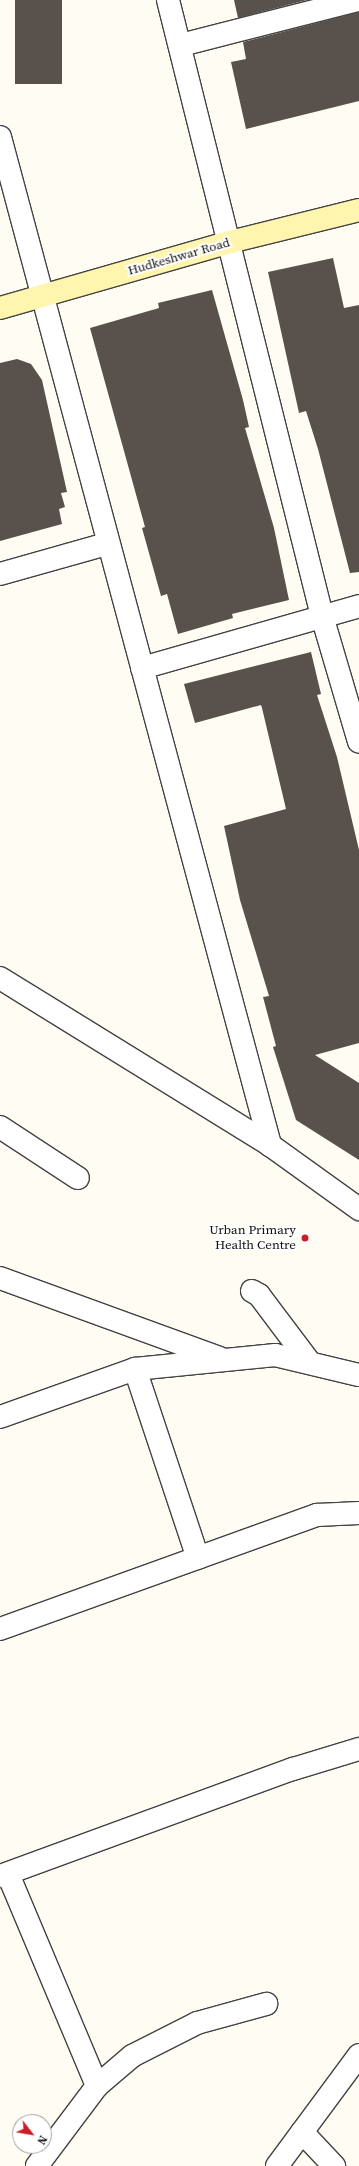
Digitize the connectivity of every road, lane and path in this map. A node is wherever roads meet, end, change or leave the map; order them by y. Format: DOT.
graph roads {
  1 [pos="168,0"];
  2 [pos="358,0"];
  3 [pos="181,44"];
  4 [pos="0,136"];
  5 [pos="359,210"];
  6 [pos="230,242"];
  7 [pos="42,297"];
  8 [pos="0,308"];
  9 [pos="107,544"];
  10 [pos="0,574"];
  11 [pos="359,606"];
  12 [pos="322,616"];
  13 [pos="142,668"];
  14 [pos="359,742"];
  15 [pos="0,978"];
  16 [pos="0,1127"];
  17 [pos="270,1145"];
  18 [pos="78,1178"];
  19 [pos="359,1209"];
  20 [pos="0,1278"];
  21 [pos="252,1291"];
  22 [pos="225,1360"];
  23 [pos="310,1363"];
  24 [pos="135,1369"];
  25 [pos="359,1374"];
  26 [pos="0,1416"];
  27 [pos="359,1513"];
  28 [pos="198,1558"];
  29 [pos="0,1629"];
  30 [pos="359,1749"];
  31 [pos="4,1875"];
  32 [pos="266,2004"];
  33 [pos="359,2055"];
  34 [pos="96,2086"];
  35 [pos="302,2132"];
  36 [pos="37,2166"];
  37 [pos="277,2166"];
  38 [pos="334,2166"];
  1 -- 3 [label="street"];
  2 -- 3 [label="street"];
  3 -- 6 [label="street"];
  4 -- 7 [label="street"];
  5 -- 6 [label="main road, Hudkeshwar Road"];
  6 -- 7 [label="main road, Hudkeshwar Road"];
  6 -- 12 [label="street"];
  7 -- 8 [label="main road, Hudkeshwar Road"];
  7 -- 9 [label="street"];
  9 -- 10 [label="street"];
  9 -- 13 [label="street"];
  11 -- 12 [label="street"];
  12 -- 13 [label="street"];
  12 -- 14 [label="street"];
  13 -- 17 [label="street"];
  15 -- 17 [label="street"];
  16 -- 18 [label="street"];
  17 -- 19 [label="street"];
  20 -- 22 [label="street"];
  21 -- 23 [label="street"];
  22 -- 23 [label="street"];
  22 -- 24 [label="street"];
  23 -- 25 [label="street"];
  24 -- 26 [label="street"];
  24 -- 28 [label="street"];
  27 -- 28 [label="street"];
  28 -- 29 [label="street"];
  30 -- 31 [label="street"];
  31 -- 34 [label="street"];
  32 -- 34 [label="street"];
  33 -- 35 [label="street"];
  34 -- 36 [label="street"];
  35 -- 37 [label="street"];
  35 -- 38 [label="street"];
}
